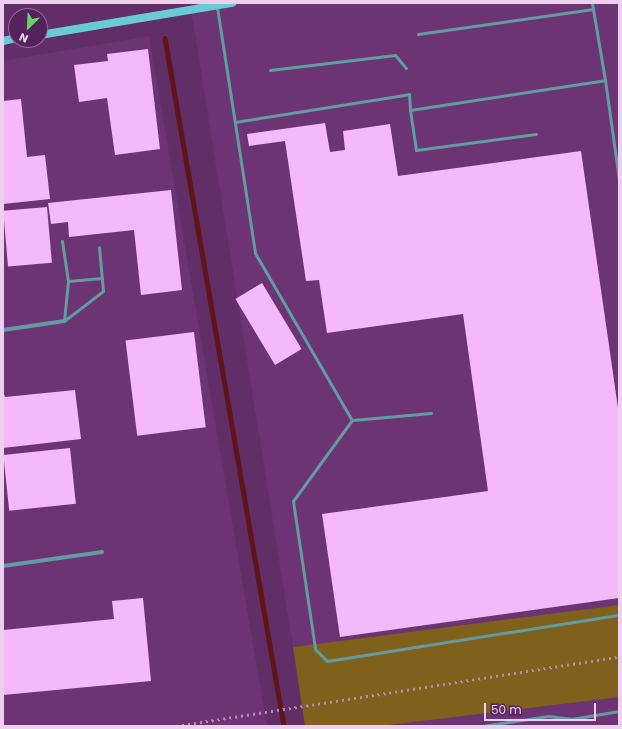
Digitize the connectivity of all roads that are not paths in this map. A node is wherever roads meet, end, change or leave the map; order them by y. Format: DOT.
graph roads {
  1 [pos="232,3"];
  2 [pos="592,3"];
  3 [pos="197,6"];
  4 [pos="216,6"];
  5 [pos="593,9"];
  6 [pos="48,33"];
  7 [pos="418,34"];
  8 [pos="406,68"];
  9 [pos="270,70"];
  10 [pos="605,80"];
  11 [pos="410,110"];
  12 [pos="235,122"];
  13 [pos="536,134"];
  14 [pos="619,180"];
  15 [pos="62,241"];
  16 [pos="99,247"];
  17 [pos="102,278"];
  18 [pos="68,281"];
  19 [pos="64,321"];
  20 [pos="3,330"];
  21 [pos="431,413"];
  22 [pos="352,420"];
  23 [pos="102,552"];
  24 [pos="3,566"];
  25 [pos="619,615"];
  26 [pos="619,711"];
  27 [pos="482,726"];
  1 -- 4 [label="street"];
  2 -- 5 [label="lane"];
  3 -- 4 [label="street"];
  3 -- 6 [label="street"];
  4 -- 12 [label="lane"];
  5 -- 7 [label="lane"];
  5 -- 10 [label="lane"];
  8 -- 9 [label="lane"];
  10 -- 11 [label="lane"];
  10 -- 14 [label="lane"];
  11 -- 12 [label="lane"];
  11 -- 13 [label="lane"];
  12 -- 22 [label="lane"];
  15 -- 18 [label="lane"];
  16 -- 17 [label="lane"];
  17 -- 18 [label="lane"];
  17 -- 19 [label="lane"];
  18 -- 19 [label="lane"];
  19 -- 20 [label="street"];
  21 -- 22 [label="lane"];
  22 -- 25 [label="lane"];
  23 -- 24 [label="street"];
  26 -- 27 [label="lane"];
}
